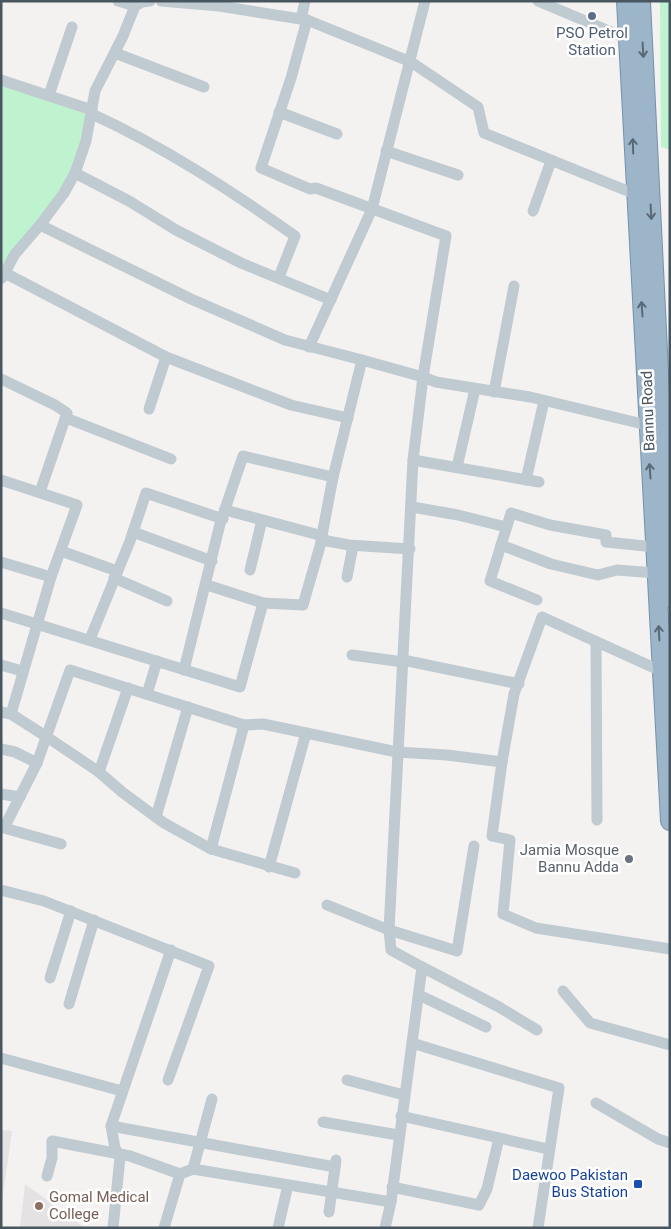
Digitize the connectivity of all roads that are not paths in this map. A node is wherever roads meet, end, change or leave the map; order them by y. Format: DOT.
graph roads {
  1 [pos="118,1"];
  2 [pos="150,1"];
  3 [pos="161,1"];
  4 [pos="268,1"];
  5 [pos="305,1"];
  6 [pos="425,1"];
  7 [pos="538,1"];
  8 [pos="626,1"];
  9 [pos="641,1"];
  10 [pos="219,3"];
  11 [pos="137,4"];
  12 [pos="266,13"];
  13 [pos="304,19"];
  14 [pos="72,27"];
  15 [pos="628,39"];
  16 [pos="115,52"];
  17 [pos="411,62"];
  18 [pos="1,80"];
  19 [pos="204,88"];
  20 [pos="49,95"];
  21 [pos="92,112"];
  22 [pos="279,112"];
  23 [pos="337,134"];
  24 [pos="386,151"];
  25 [pos="551,161"];
  26 [pos="75,173"];
  27 [pos="458,175"];
  28 [pos="635,194"];
  29 [pos="372,209"];
  30 [pos="533,211"];
  31 [pos="40,225"];
  32 [pos="3,276"];
  33 [pos="279,277"];
  34 [pos="514,286"];
  35 [pos="332,300"];
  36 [pos="309,347"];
  37 [pos="166,357"];
  38 [pos="362,360"];
  39 [pos="423,377"];
  40 [pos="1,379"];
  41 [pos="475,389"];
  42 [pos="494,392"];
  43 [pos="544,400"];
  44 [pos="149,409"];
  45 [pos="66,418"];
  46 [pos="348,418"];
  47 [pos="647,425"];
  48 [pos="172,459"];
  49 [pos="413,460"];
  50 [pos="457,467"];
  51 [pos="333,477"];
  52 [pos="1,480"];
  53 [pos="526,480"];
  54 [pos="539,482"];
  55 [pos="40,492"];
  56 [pos="412,507"];
  57 [pos="224,515"];
  58 [pos="262,520"];
  59 [pos="506,528"];
  60 [pos="133,532"];
  61 [pos="322,538"];
  62 [pos="501,545"];
  63 [pos="353,546"];
  64 [pos="410,549"];
  65 [pos="60,551"];
  66 [pos="664,554"];
  67 [pos="212,561"];
  68 [pos="1,562"];
  69 [pos="250,570"];
  70 [pos="656,573"];
  71 [pos="115,575"];
  72 [pos="51,577"];
  73 [pos="347,577"];
  74 [pos="206,585"];
  75 [pos="670,598"];
  76 [pos="537,600"];
  77 [pos="168,601"];
  78 [pos="263,604"];
  79 [pos="1,613"];
  80 [pos="37,623"];
  81 [pos="90,639"];
  82 [pos="596,642"];
  83 [pos="352,655"];
  84 [pos="157,661"];
  85 [pos="403,661"];
  86 [pos="1,666"];
  87 [pos="184,670"];
  88 [pos="22,671"];
  89 [pos="661,671"];
  90 [pos="519,684"];
  91 [pos="128,688"];
  92 [pos="148,694"];
  93 [pos="188,707"];
  94 [pos="6,713"];
  95 [pos="244,725"];
  96 [pos="306,733"];
  97 [pos="47,737"];
  98 [pos="1,749"];
  99 [pos="397,752"];
  100 [pos="502,762"];
  101 [pos="38,763"];
  102 [pos="99,772"];
  103 [pos="1,794"];
  104 [pos="20,797"];
  105 [pos="156,817"];
  106 [pos="597,820"];
  107 [pos="670,822"];
  108 [pos="61,844"];
  109 [pos="474,846"];
  110 [pos="211,849"];
  111 [pos="268,867"];
  112 [pos="295,873"];
  113 [pos="1,890"];
  114 [pos="327,905"];
  115 [pos="71,911"];
  116 [pos="94,920"];
  117 [pos="390,930"];
  118 [pos="670,949"];
  119 [pos="171,950"];
  120 [pos="422,967"];
  121 [pos="50,978"];
  122 [pos="563,991"];
  123 [pos="419,995"];
  124 [pos="69,1004"];
  125 [pos="486,1027"];
  126 [pos="537,1030"];
  127 [pos="412,1044"];
  128 [pos="670,1044"];
  129 [pos="1,1058"];
  130 [pos="168,1080"];
  131 [pos="347,1080"];
  132 [pos="122,1091"];
  133 [pos="404,1095"];
  134 [pos="212,1099"];
  135 [pos="596,1103"];
  136 [pos="401,1116"];
  137 [pos="323,1122"];
  138 [pos="111,1126"];
  139 [pos="398,1135"];
  140 [pos="498,1138"];
  141 [pos="200,1143"];
  142 [pos="670,1143"];
  143 [pos="548,1149"];
  144 [pos="118,1153"];
  145 [pos="193,1169"];
  146 [pos="180,1174"];
  147 [pos="47,1176"];
  148 [pos="288,1185"];
  149 [pos="392,1187"];
  150 [pos="332,1192"];
  151 [pos="391,1202"];
  152 [pos="329,1212"];
  153 [pos="113,1228"];
  154 [pos="164,1228"];
  155 [pos="278,1228"];
  156 [pos="385,1228"];
  157 [pos="538,1228"];
  1 -- 11 [label="street"];
  2 -- 11 [label="street"];
  3 -- 10 [label="street"];
  4 -- 12 [label="street"];
  5 -- 13 [label="street"];
  6 -- 17 [label="street"];
  7 -- 15 [label="street"];
  8 -- 15 [label="highway, Bannu Road"];
  9 -- 66 [label="highway, Bannu Road, one-way"];
  10 -- 12 [label="street"];
  11 -- 16 [label="street"];
  12 -- 13 [label="street"];
  13 -- 17 [label="street"];
  13 -- 22 [label="street"];
  14 -- 20 [label="street"];
  28 -- 15 [label="highway, Bannu Road, one-way"];
  16 -- 19 [label="street"];
  16 -- 21 [label="street"];
  17 -- 24 [label="street"];
  17 -- 25 [label="street"];
  18 -- 20 [label="street"];
  20 -- 21 [label="street"];
  21 -- 26 [label="street"];
  21 -- 33 [label="street"];
  22 -- 23 [label="street"];
  22 -- 29 [label="street"];
  24 -- 27 [label="street"];
  24 -- 29 [label="street"];
  25 -- 28 [label="street"];
  25 -- 30 [label="street"];
  26 -- 31 [label="street"];
  26 -- 33 [label="street"];
  47 -- 28 [label="highway, Bannu Road, one-way"];
  29 -- 35 [label="street"];
  29 -- 39 [label="street"];
  31 -- 32 [label="street"];
  31 -- 36 [label="street"];
  32 -- 37 [label="street"];
  33 -- 35 [label="street"];
  34 -- 42 [label="street"];
  35 -- 36 [label="street"];
  36 -- 38 [label="street"];
  37 -- 44 [label="street"];
  37 -- 46 [label="street"];
  38 -- 39 [label="street"];
  38 -- 46 [label="street"];
  39 -- 41 [label="street"];
  39 -- 49 [label="street"];
  40 -- 45 [label="street"];
  41 -- 42 [label="street"];
  41 -- 50 [label="street"];
  42 -- 43 [label="street"];
  43 -- 47 [label="street"];
  43 -- 53 [label="street"];
  45 -- 48 [label="street"];
  45 -- 55 [label="street"];
  46 -- 51 [label="street"];
  66 -- 47 [label="highway, Bannu Road, one-way"];
  49 -- 50 [label="street"];
  49 -- 56 [label="street"];
  50 -- 53 [label="street"];
  51 -- 57 [label="street"];
  51 -- 61 [label="street"];
  52 -- 55 [label="street"];
  53 -- 54 [label="street"];
  55 -- 65 [label="street"];
  56 -- 59 [label="street"];
  56 -- 64 [label="street"];
  57 -- 58 [label="street"];
  57 -- 60 [label="street"];
  57 -- 67 [label="street"];
  58 -- 61 [label="street"];
  58 -- 69 [label="street"];
  59 -- 62 [label="street"];
  59 -- 66 [label="street"];
  60 -- 67 [label="street"];
  60 -- 71 [label="street"];
  61 -- 63 [label="street"];
  61 -- 78 [label="street"];
  62 -- 70 [label="street"];
  62 -- 76 [label="street"];
  63 -- 64 [label="street"];
  63 -- 73 [label="street"];
  64 -- 85 [label="street"];
  65 -- 71 [label="street"];
  65 -- 72 [label="street"];
  66 -- 70 [label="highway, Bannu Road"];
  66 -- 75 [label="highway, Bannu Road"];
  67 -- 74 [label="street"];
  68 -- 72 [label="street"];
  89 -- 70 [label="highway, Bannu Road, one-way"];
  71 -- 77 [label="street"];
  71 -- 81 [label="street"];
  72 -- 80 [label="street"];
  74 -- 78 [label="street"];
  74 -- 87 [label="street"];
  78 -- 87 [label="street"];
  79 -- 80 [label="street"];
  80 -- 81 [label="street"];
  80 -- 88 [label="street"];
  81 -- 84 [label="street"];
  82 -- 89 [label="street"];
  82 -- 90 [label="street"];
  82 -- 106 [label="street"];
  83 -- 85 [label="street"];
  84 -- 87 [label="street"];
  84 -- 92 [label="street"];
  85 -- 90 [label="street"];
  85 -- 99 [label="street"];
  86 -- 88 [label="street"];
  88 -- 94 [label="street"];
  89 -- 107 [label="highway, Bannu Road"];
  90 -- 100 [label="street"];
  91 -- 92 [label="street"];
  91 -- 97 [label="street"];
  91 -- 102 [label="street"];
  92 -- 93 [label="street"];
  93 -- 95 [label="street"];
  93 -- 105 [label="street"];
  94 -- 97 [label="street"];
  95 -- 96 [label="street"];
  95 -- 110 [label="street"];
  96 -- 99 [label="street"];
  96 -- 111 [label="street"];
  97 -- 101 [label="street"];
  97 -- 102 [label="street"];
  98 -- 101 [label="street"];
  99 -- 100 [label="street"];
  99 -- 117 [label="street"];
  100 -- 118 [label="street"];
  101 -- 104 [label="street"];
  102 -- 105 [label="street"];
  103 -- 104 [label="street"];
  104 -- 108 [label="street"];
  105 -- 110 [label="street"];
  109 -- 117 [label="street"];
  110 -- 111 [label="street"];
  111 -- 112 [label="street"];
  113 -- 115 [label="street"];
  114 -- 117 [label="street"];
  115 -- 116 [label="street"];
  115 -- 121 [label="street"];
  116 -- 119 [label="street"];
  116 -- 124 [label="street"];
  117 -- 120 [label="street"];
  119 -- 130 [label="street"];
  119 -- 132 [label="street"];
  120 -- 123 [label="street"];
  120 -- 126 [label="street"];
  122 -- 128 [label="street"];
  123 -- 125 [label="street"];
  123 -- 127 [label="street"];
  127 -- 133 [label="street"];
  127 -- 143 [label="street"];
  129 -- 132 [label="street"];
  131 -- 133 [label="street"];
  132 -- 138 [label="street"];
  133 -- 136 [label="street"];
  134 -- 141 [label="street"];
  135 -- 142 [label="street"];
  136 -- 139 [label="street"];
  136 -- 140 [label="street"];
  137 -- 139 [label="street"];
  138 -- 141 [label="street"];
  138 -- 144 [label="street"];
  139 -- 149 [label="street"];
  140 -- 143 [label="street"];
  140 -- 149 [label="street"];
  141 -- 145 [label="street"];
  141 -- 150 [label="street"];
  143 -- 157 [label="street"];
  144 -- 146 [label="street"];
  144 -- 147 [label="street"];
  144 -- 153 [label="street"];
  145 -- 146 [label="street"];
  145 -- 148 [label="street"];
  146 -- 154 [label="street"];
  148 -- 150 [label="street"];
  148 -- 155 [label="street"];
  149 -- 151 [label="street"];
  150 -- 151 [label="street"];
  150 -- 152 [label="street"];
  151 -- 156 [label="street"];
}
